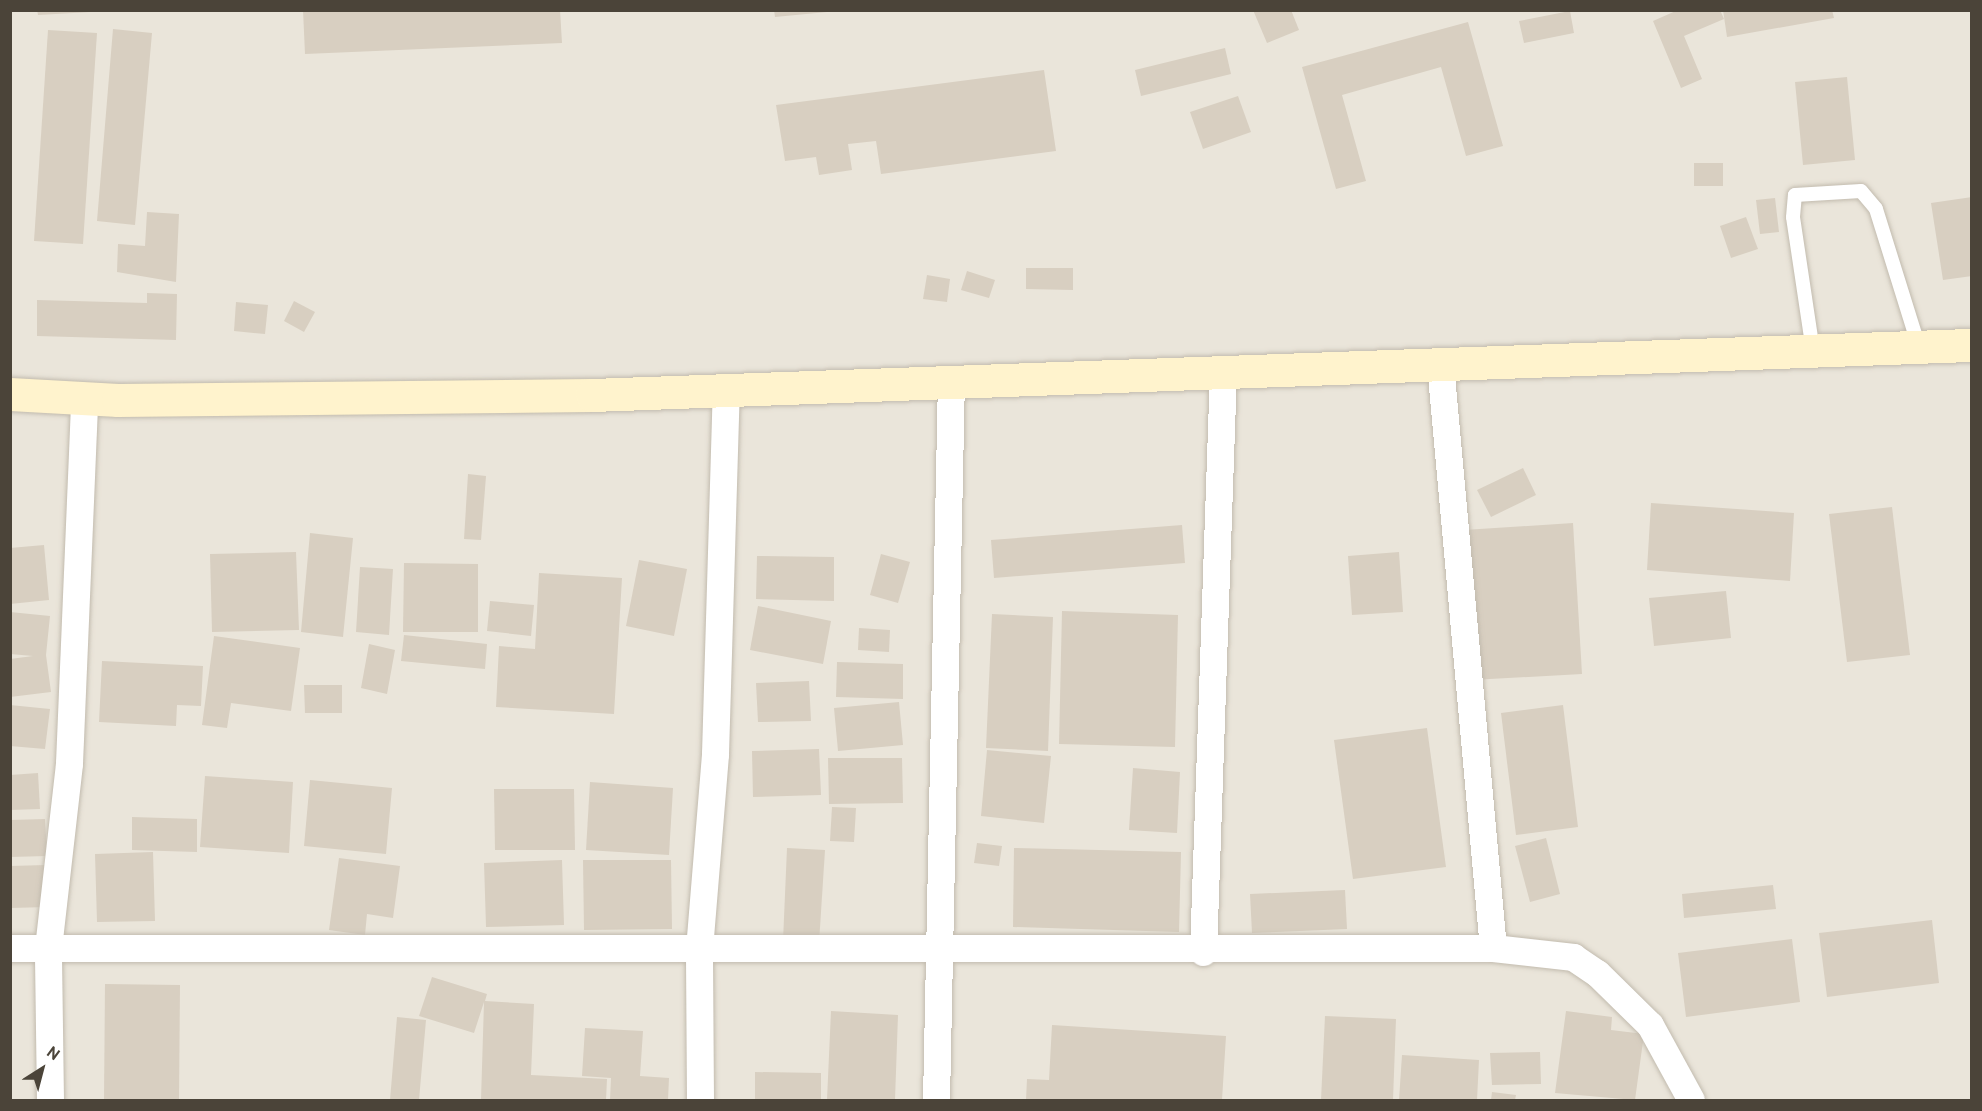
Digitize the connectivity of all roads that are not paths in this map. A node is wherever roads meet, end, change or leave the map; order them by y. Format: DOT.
graph roads {
  1 [pos="1971,345"];
  2 [pos="1920,347"];
  3 [pos="1813,351"];
  4 [pos="1440,364"];
  5 [pos="1223,372"];
  6 [pos="951,380"];
  7 [pos="726,391"];
  8 [pos="10,394"];
  9 [pos="84,398"];
  10 [pos="10,948"];
  11 [pos="48,948"];
  12 [pos="1493,948"];
  13 [pos="699,949"];
  14 [pos="939,952"];
  15 [pos="1203,952"];
  16 [pos="50,1101"];
  17 [pos="700,1101"];
  18 [pos="936,1101"];
  19 [pos="1691,1101"];
  1 -- 2 [label="main road"];
  2 -- 3 [label="main road"];
  2 -- 3 [label="lane"];
  3 -- 4 [label="main road"];
  4 -- 5 [label="main road"];
  4 -- 12 [label="street"];
  5 -- 6 [label="main road"];
  5 -- 15 [label="street"];
  6 -- 7 [label="main road"];
  6 -- 14 [label="street"];
  7 -- 9 [label="main road"];
  7 -- 13 [label="street"];
  8 -- 9 [label="main road"];
  9 -- 11 [label="street"];
  10 -- 11 [label="street"];
  11 -- 13 [label="street"];
  11 -- 16 [label="street"];
  12 -- 15 [label="street"];
  12 -- 19 [label="street"];
  13 -- 14 [label="street"];
  13 -- 17 [label="street"];
  14 -- 15 [label="street"];
  14 -- 18 [label="street"];
}
